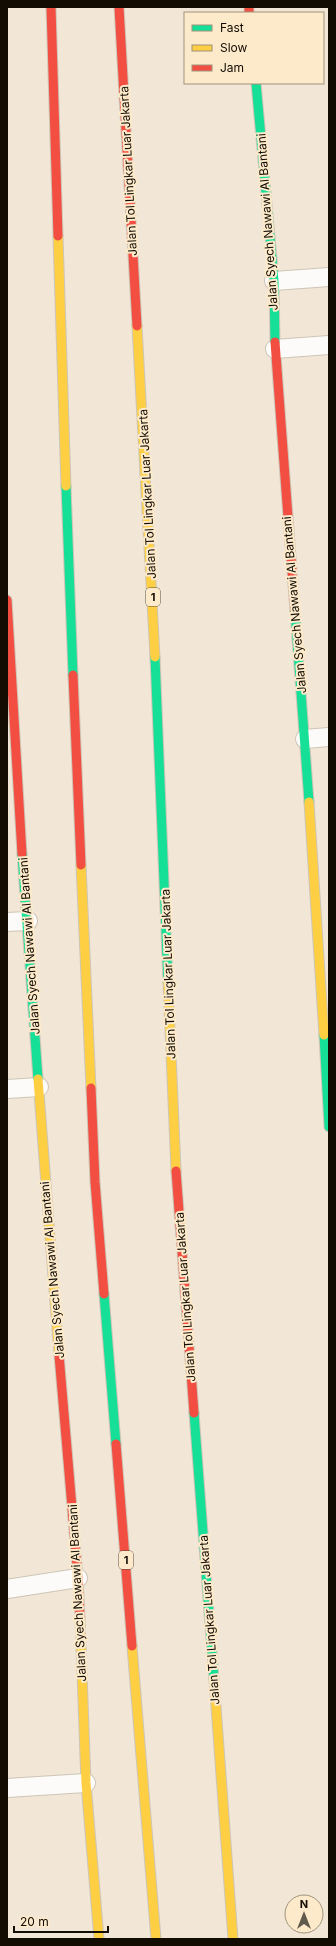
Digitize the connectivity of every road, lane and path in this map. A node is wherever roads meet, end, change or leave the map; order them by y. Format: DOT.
graph roads {
  1 [pos="51,7"];
  2 [pos="119,7"];
  3 [pos="256,84"];
  4 [pos="329,277"];
  5 [pos="274,281"];
  6 [pos="329,345"];
  7 [pos="275,349"];
  8 [pos="7,600"];
  9 [pos="8,642"];
  10 [pos="329,737"];
  11 [pos="305,739"];
  12 [pos="13,820"];
  13 [pos="28,921"];
  14 [pos="7,922"];
  15 [pos="39,1087"];
  16 [pos="7,1089"];
  17 [pos="329,1127"];
  18 [pos="78,1578"];
  19 [pos="7,1589"];
  20 [pos="86,1783"];
  21 [pos="7,1788"];
  22 [pos="99,1939"];
  23 [pos="156,1939"];
  24 [pos="233,1939"];
  1 -- 23 [label="highway, 1"];
  2 -- 24 [label="highway, Jalan Tol Lingkar Luar Jakarta / 1"];
  3 -- 5 [label="highway, Jalan Syech Nawawi Al Bantani"];
  4 -- 5 [label="lane"];
  5 -- 7 [label="highway, Jalan Syech Nawawi Al Bantani"];
  6 -- 7 [label="lane"];
  7 -- 11 [label="highway, Jalan Syech Nawawi Al Bantani"];
  8 -- 9 [label="highway, Jalan Syech Nawawi Al Bantani"];
  9 -- 12 [label="highway, Jalan Syech Nawawi Al Bantani"];
  10 -- 11 [label="lane"];
  11 -- 17 [label="highway, Jalan Syech Nawawi Al Bantani"];
  12 -- 13 [label="highway, Jalan Syech Nawawi Al Bantani"];
  13 -- 14 [label="lane"];
  13 -- 15 [label="highway, Jalan Syech Nawawi Al Bantani"];
  15 -- 16 [label="lane"];
  15 -- 18 [label="highway, Jalan Syech Nawawi Al Bantani"];
  18 -- 19 [label="lane"];
  18 -- 20 [label="highway, Jalan Syech Nawawi Al Bantani"];
  20 -- 21 [label="lane"];
  20 -- 22 [label="highway, Jalan Syech Nawawi Al Bantani"];
}
